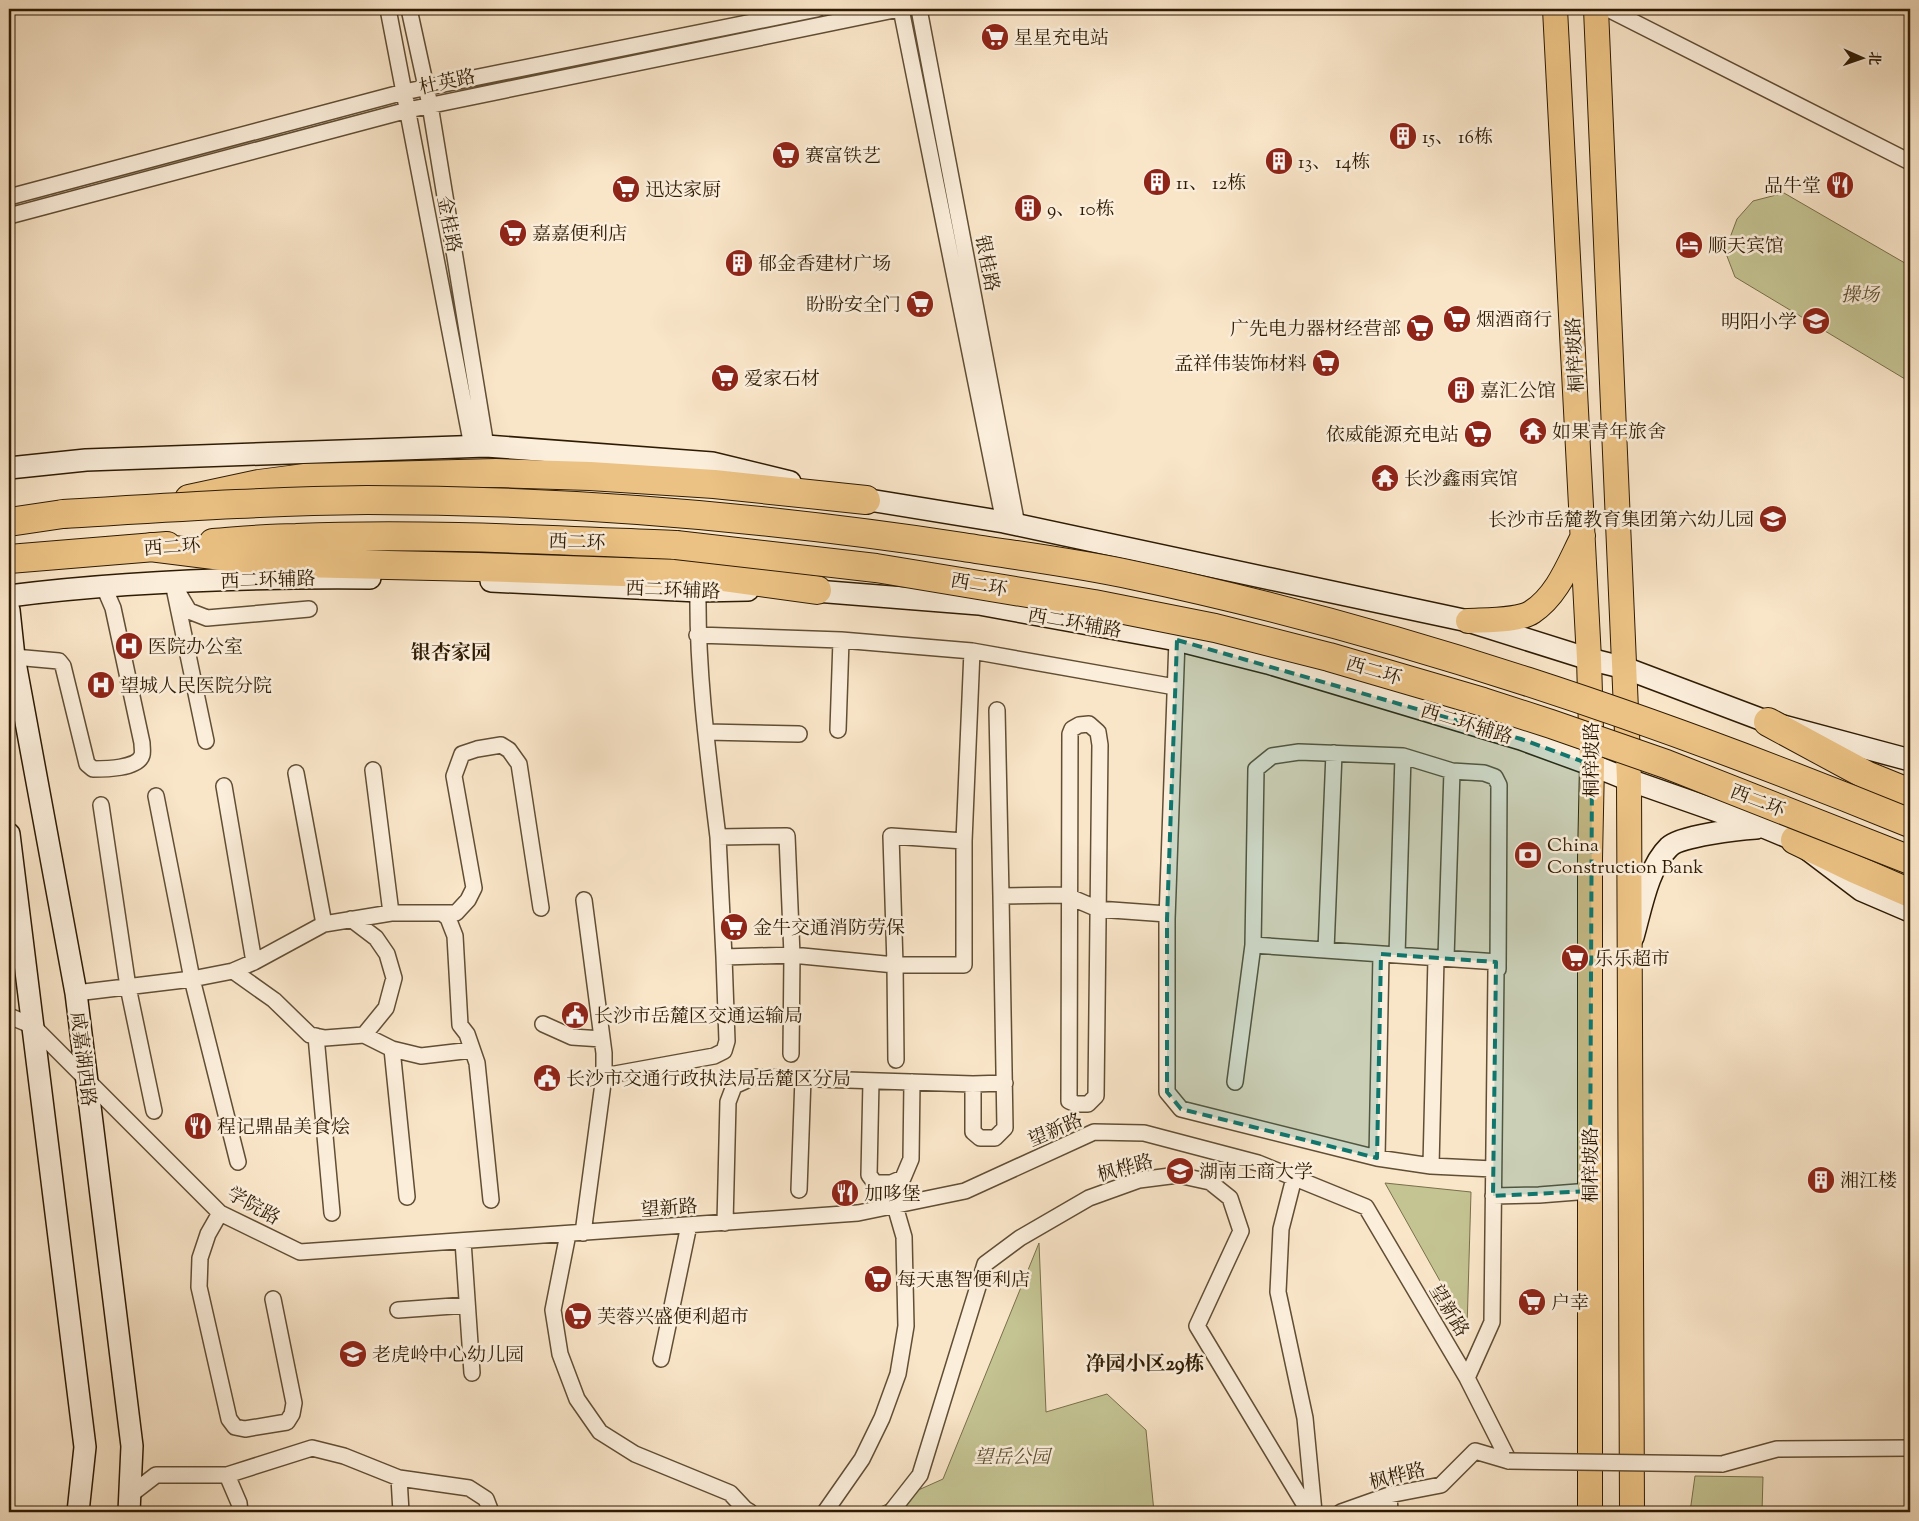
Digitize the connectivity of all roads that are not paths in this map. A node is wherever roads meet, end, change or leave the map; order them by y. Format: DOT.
graph roads {
  1 [pos="388,9"];
  2 [pos="410,9"];
  3 [pos="816,9"];
  4 [pos="900,9"];
  5 [pos="919,9"];
  6 [pos="1555,9"];
  7 [pos="1596,9"];
  8 [pos="1608,9"];
  9 [pos="426,88"];
  10 [pos="404,92"];
  11 [pos="430,105"];
  12 [pos="408,110"];
  13 [pos="1910,162"];
  14 [pos="9,197"];
  15 [pos="9,216"];
  16 [pos="479,446"];
  17 [pos="9,468"];
  18 [pos="866,500"];
  19 [pos="9,509"];
  20 [pos="147,509"];
  21 [pos="63,514"];
  22 [pos="9,522"];
  23 [pos="1010,524"];
  24 [pos="1584,535"];
  25 [pos="150,547"];
  26 [pos="36,556"];
  27 [pos="9,559"];
  28 [pos="9,565"];
  29 [pos="173,582"];
  30 [pos="703,583"];
  31 [pos="104,587"];
  32 [pos="817,590"];
  33 [pos="9,596"];
  34 [pos="309,609"];
  35 [pos="9,610"];
  36 [pos="1468,621"];
  37 [pos="697,635"];
  38 [pos="841,640"];
  39 [pos="1176,640"];
  40 [pos="972,651"];
  41 [pos="14,657"];
  42 [pos="1589,659"];
  43 [pos="1625,668"];
  44 [pos="1175,687"];
  45 [pos="997,710"];
  46 [pos="1768,722"];
  47 [pos="838,730"];
  48 [pos="706,732"];
  49 [pos="799,734"];
  50 [pos="206,741"];
  51 [pos="1334,753"];
  52 [pos="1403,756"];
  53 [pos="1910,760"];
  54 [pos="1592,765"];
  55 [pos="373,770"];
  56 [pos="1452,771"];
  57 [pos="296,773"];
  58 [pos="1629,780"];
  59 [pos="224,786"];
  60 [pos="1910,793"];
  61 [pos="156,796"];
  62 [pos="101,805"];
  63 [pos="1910,823"];
  64 [pos="1766,828"];
  65 [pos="9,834"];
  66 [pos="718,836"];
  67 [pos="1795,840"];
  68 [pos="964,841"];
  69 [pos="1910,860"];
  70 [pos="1910,893"];
  71 [pos="1001,896"];
  72 [pos="1068,897"];
  73 [pos="584,900"];
  74 [pos="541,908"];
  75 [pos="1098,909"];
  76 [pos="1910,911"];
  77 [pos="391,913"];
  78 [pos="442,913"];
  79 [pos="1167,914"];
  80 [pos="351,919"];
  81 [pos="324,924"];
  82 [pos="1253,945"];
  83 [pos="1326,950"];
  84 [pos="1629,950"];
  85 [pos="1381,954"];
  86 [pos="792,955"];
  87 [pos="1397,955"];
  88 [pos="724,957"];
  89 [pos="1441,958"];
  90 [pos="254,962"];
  91 [pos="1498,962"];
  92 [pos="895,965"];
  93 [pos="233,971"];
  94 [pos="192,979"];
  95 [pos="128,987"];
  96 [pos="76,994"];
  97 [pos="9,1016"];
  98 [pos="543,1024"];
  99 [pos="33,1026"];
  100 [pos="364,1035"];
  101 [pos="316,1036"];
  102 [pos="602,1039"];
  103 [pos="392,1049"];
  104 [pos="472,1050"];
  105 [pos="791,1054"];
  106 [pos="896,1060"];
  107 [pos="604,1076"];
  108 [pos="803,1078"];
  109 [pos="86,1080"];
  110 [pos="871,1080"];
  111 [pos="912,1082"];
  112 [pos="1235,1082"];
  113 [pos="1005,1083"];
  114 [pos="973,1084"];
  115 [pos="154,1111"];
  116 [pos="1377,1158"];
  117 [pos="238,1162"];
  118 [pos="1431,1166"];
  119 [pos="1493,1169"];
  120 [pos="1294,1178"];
  121 [pos="799,1190"];
  122 [pos="1590,1191"];
  123 [pos="1492,1196"];
  124 [pos="407,1197"];
  125 [pos="491,1200"];
  126 [pos="895,1206"];
  127 [pos="220,1213"];
  128 [pos="332,1213"];
  129 [pos="725,1223"];
  130 [pos="689,1225"];
  131 [pos="576,1233"];
  132 [pos="496,1239"];
  133 [pos="463,1241"];
  134 [pos="273,1299"];
  135 [pos="467,1305"];
  136 [pos="398,1310"];
  137 [pos="661,1359"];
  138 [pos="472,1373"];
  139 [pos="1467,1378"];
  140 [pos="1910,1448"];
  141 [pos="1509,1461"];
  142 [pos="228,1475"];
  143 [pos="399,1478"];
  144 [pos="1389,1495"];
  145 [pos="130,1504"];
  146 [pos="78,1512"];
  147 [pos="240,1512"];
  148 [pos="401,1512"];
  149 [pos="491,1512"];
  150 [pos="750,1512"];
  151 [pos="825,1512"];
  152 [pos="891,1512"];
  153 [pos="1309,1512"];
  154 [pos="1314,1512"];
  155 [pos="1342,1512"];
  156 [pos="1390,1512"];
  157 [pos="1590,1512"];
  158 [pos="1632,1512"];
  1 -- 10 [label="street, 金桂路"];
  2 -- 9 [label="street, 金桂路"];
  3 -- 9 [label="street, 杜英路"];
  4 -- 11 [label="street, 杜英路"];
  4 -- 23 [label="street, 银桂路"];
  5 -- 23 [label="street, 银桂路"];
  6 -- 24 [label="main road, 桐梓坡路"];
  7 -- 43 [label="main road, 桐梓坡路"];
  8 -- 13 [label="street"];
  9 -- 10 [label="street, 杜英路"];
  9 -- 11 [label="street, 金桂路"];
  10 -- 12 [label="street, 金桂路"];
  10 -- 14 [label="street, 杜英路"];
  11 -- 12 [label="street, 杜英路"];
  11 -- 16 [label="street, 金桂路"];
  12 -- 15 [label="street, 杜英路"];
  12 -- 16 [label="street, 金桂路"];
  16 -- 17 [label="street"];
  16 -- 18 [label="street"];
  18 -- 20 [label="highway, bridge"];
  18 -- 23 [label="street"];
  19 -- 21 [label="highway"];
  20 -- 21 [label="highway, 西二环, bridge"];
  20 -- 63 [label="highway, 西二环, bridge"];
  21 -- 22 [label="highway, 西二环"];
  23 -- 36 [label="street"];
  24 -- 36 [label="main road"];
  24 -- 42 [label="main road, 桐梓坡路"];
  25 -- 26 [label="highway, 西二环"];
  25 -- 30 [label="highway"];
  25 -- 69 [label="highway, 西二环, bridge"];
  26 -- 27 [label="highway, 西二环"];
  26 -- 28 [label="highway"];
  29 -- 30 [label="street, 西二环辅路"];
  29 -- 31 [label="street, 西二环辅路"];
  29 -- 34 [label="street"];
  29 -- 50 [label="street"];
  30 -- 32 [label="highway"];
  30 -- 37 [label="street"];
  31 -- 33 [label="street, 西二环辅路"];
  31 -- 41 [label="street"];
  32 -- 39 [label="street, 西二环辅路"];
  35 -- 41 [label="street, 咸嘉湖西路"];
  36 -- 42 [label="street"];
  37 -- 38 [label="street"];
  37 -- 48 [label="street"];
  38 -- 40 [label="street"];
  38 -- 47 [label="street"];
  39 -- 44 [label="street"];
  39 -- 54 [label="street, 西二环辅路"];
  40 -- 44 [label="street"];
  40 -- 68 [label="street"];
  41 -- 96 [label="street, 咸嘉湖西路"];
  42 -- 43 [label="street"];
  42 -- 54 [label="main road, 桐梓坡路"];
  43 -- 46 [label="street"];
  43 -- 58 [label="main road, 桐梓坡路"];
  44 -- 79 [label="street"];
  45 -- 71 [label="street"];
  46 -- 53 [label="street"];
  46 -- 60 [label="highway"];
  48 -- 49 [label="street"];
  48 -- 66 [label="street"];
  51 -- 52 [label="street"];
  51 -- 82 [label="street"];
  51 -- 83 [label="street"];
  52 -- 56 [label="street"];
  52 -- 87 [label="street"];
  54 -- 58 [label="street, 西二环辅路"];
  54 -- 122 [label="main road, 桐梓坡路"];
  55 -- 77 [label="street"];
  56 -- 89 [label="street"];
  56 -- 91 [label="street"];
  57 -- 81 [label="street"];
  58 -- 64 [label="street, 西二环辅路"];
  58 -- 84 [label="main road, 桐梓坡路"];
  59 -- 90 [label="street"];
  61 -- 94 [label="street"];
  62 -- 95 [label="street"];
  64 -- 67 [label="street, 西二环辅路"];
  64 -- 84 [label="street"];
  65 -- 99 [label="street"];
  66 -- 86 [label="street"];
  66 -- 88 [label="street"];
  67 -- 70 [label="highway"];
  67 -- 76 [label="street, 西二环辅路"];
  68 -- 92 [label="street"];
  68 -- 92 [label="street"];
  71 -- 72 [label="street"];
  71 -- 113 [label="street"];
  72 -- 75 [label="street"];
  72 -- 75 [label="street"];
  72 -- 75 [label="street"];
  73 -- 102 [label="street"];
  74 -- 78 [label="street"];
  75 -- 79 [label="street"];
  77 -- 78 [label="street"];
  77 -- 80 [label="street"];
  78 -- 104 [label="street"];
  79 -- 116 [label="street"];
  80 -- 81 [label="street"];
  80 -- 100 [label="street"];
  81 -- 90 [label="street"];
  82 -- 83 [label="street"];
  82 -- 112 [label="street"];
  83 -- 85 [label="street"];
  84 -- 158 [label="main road, 桐梓坡路"];
  85 -- 87 [label="street"];
  85 -- 116 [label="street"];
  86 -- 88 [label="street"];
  86 -- 92 [label="street"];
  86 -- 105 [label="street"];
  87 -- 89 [label="street"];
  88 -- 107 [label="street"];
  89 -- 91 [label="street"];
  89 -- 118 [label="street"];
  90 -- 93 [label="street"];
  91 -- 119 [label="street"];
  92 -- 106 [label="street"];
  93 -- 94 [label="street"];
  93 -- 101 [label="street"];
  94 -- 95 [label="street"];
  94 -- 117 [label="street"];
  95 -- 96 [label="street"];
  95 -- 115 [label="street"];
  96 -- 109 [label="street, 咸嘉湖西路"];
  97 -- 99 [label="street"];
  98 -- 102 [label="street"];
  99 -- 109 [label="street, 学院路"];
  99 -- 146 [label="street"];
  100 -- 101 [label="street"];
  100 -- 103 [label="street"];
  101 -- 128 [label="street"];
  102 -- 107 [label="street"];
  103 -- 104 [label="street"];
  103 -- 124 [label="street"];
  104 -- 125 [label="street"];
  107 -- 131 [label="street"];
  108 -- 110 [label="street"];
  108 -- 121 [label="street"];
  108 -- 129 [label="street"];
  109 -- 127 [label="street, 学院路"];
  109 -- 145 [label="street, 咸嘉湖西路"];
  110 -- 111 [label="street"];
  110 -- 111 [label="street"];
  111 -- 114 [label="street"];
  113 -- 114 [label="street"];
  113 -- 114 [label="street"];
  116 -- 118 [label="street"];
  118 -- 119 [label="street"];
  119 -- 123 [label="street"];
  120 -- 126 [label="street, 望新路"];
  120 -- 139 [label="street, 望新路"];
  120 -- 154 [label="street"];
  122 -- 123 [label="street"];
  122 -- 157 [label="main road, 桐梓坡路"];
  123 -- 139 [label="street"];
  126 -- 129 [label="street, 望新路"];
  126 -- 151 [label="street"];
  127 -- 133 [label="street, 学院路"];
  127 -- 134 [label="street"];
  129 -- 130 [label="street, 望新路"];
  130 -- 131 [label="street, 望新路"];
  130 -- 137 [label="street"];
  131 -- 132 [label="street, 望新路"];
  131 -- 150 [label="street"];
  132 -- 133 [label="street, 学院路"];
  133 -- 135 [label="street"];
  135 -- 136 [label="street"];
  135 -- 138 [label="street"];
  139 -- 141 [label="street, 望新路"];
  140 -- 141 [label="street, bridge"];
  141 -- 144 [label="street, 枫桦路"];
  142 -- 143 [label="street"];
  142 -- 145 [label="street"];
  142 -- 147 [label="street"];
  143 -- 148 [label="street"];
  143 -- 149 [label="street"];
  144 -- 155 [label="street, 枫桦路"];
  144 -- 156 [label="street"];
  152 -- 153 [label="street, 枫桦路"];
}
